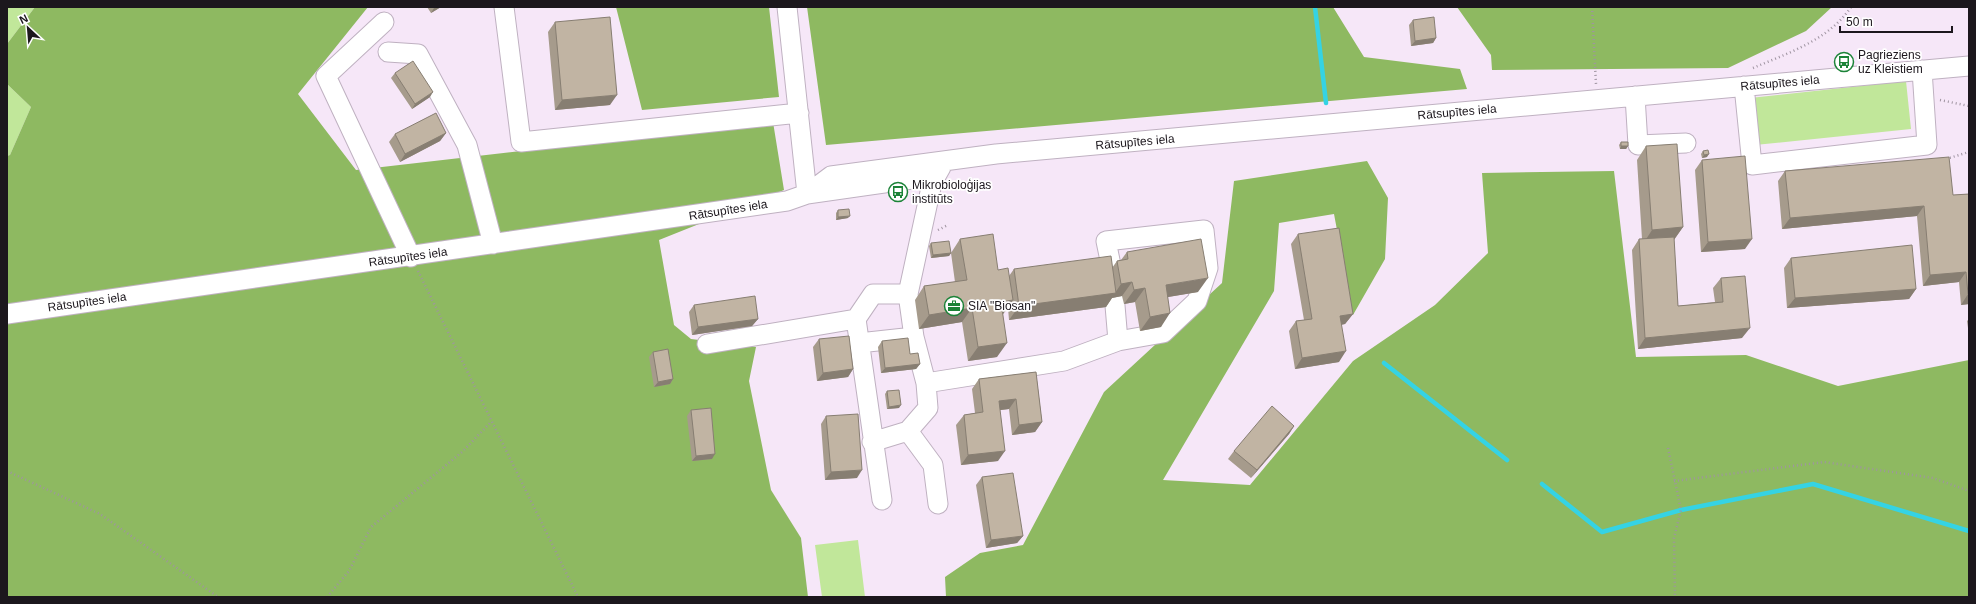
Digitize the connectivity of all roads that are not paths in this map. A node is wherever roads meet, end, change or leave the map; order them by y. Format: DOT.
graph roads {
  1 [pos="504,7"];
  2 [pos="787,7"];
  3 [pos="384,22"];
  4 [pos="388,52"];
  5 [pos="1969,66"];
  6 [pos="1922,70"];
  7 [pos="1746,78"];
  8 [pos="1635,96"];
  9 [pos="799,113"];
  10 [pos="1686,143"];
  11 [pos="946,161"];
  12 [pos="807,194"];
  13 [pos="493,244"];
  14 [pos="411,257"];
  15 [pos="908,294"];
  16 [pos="7,314"];
  17 [pos="856,319"];
  18 [pos="914,337"];
  19 [pos="1118,340"];
  20 [pos="859,343"];
  21 [pos="707,344"];
  22 [pos="926,383"];
  23 [pos="908,431"];
  24 [pos="872,442"];
  25 [pos="882,500"];
  26 [pos="938,504"];
  1 -- 9 [label="street"];
  2 -- 9 [label="street"];
  3 -- 14 [label="street"];
  4 -- 13 [label="street"];
  5 -- 6 [label="street, Rātsupītes iela"];
  6 -- 7 [label="street, Rātsupītes iela"];
  6 -- 7 [label="street"];
  7 -- 8 [label="street, Rātsupītes iela"];
  8 -- 10 [label="street"];
  8 -- 11 [label="street, Rātsupītes iela"];
  9 -- 12 [label="street"];
  11 -- 12 [label="street, Rātsupītes iela"];
  11 -- 15 [label="street"];
  12 -- 13 [label="street, Rātsupītes iela"];
  13 -- 14 [label="street, Rātsupītes iela"];
  14 -- 16 [label="street, Rātsupītes iela"];
  15 -- 17 [label="street"];
  15 -- 18 [label="street"];
  17 -- 20 [label="street"];
  17 -- 21 [label="street"];
  18 -- 20 [label="street"];
  18 -- 22 [label="street"];
  19 -- 19 [label="street"];
  19 -- 22 [label="street"];
  20 -- 24 [label="street"];
  22 -- 23 [label="street"];
  23 -- 24 [label="street"];
  23 -- 26 [label="street"];
  24 -- 25 [label="street"];
}
